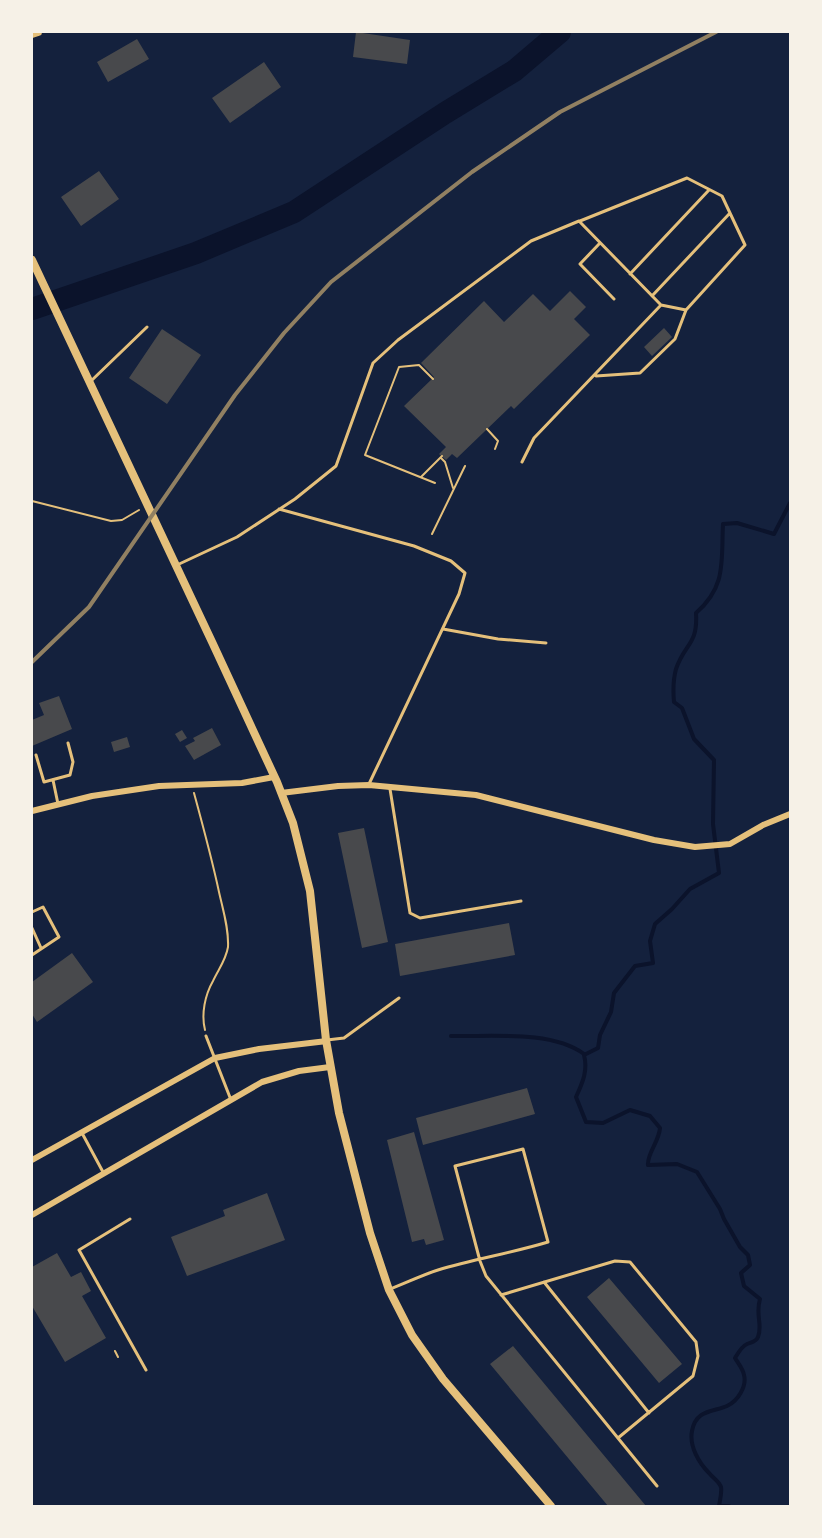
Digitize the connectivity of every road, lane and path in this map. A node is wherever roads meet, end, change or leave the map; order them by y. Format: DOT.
graph roads {
  1 [pos="38,32"];
  2 [pos="32,34"];
  3 [pos="709,190"];
  4 [pos="730,213"];
  5 [pos="579,221"];
  6 [pos="600,243"];
  7 [pos="32,260"];
  8 [pos="630,274"];
  9 [pos="652,296"];
  10 [pos="614,299"];
  11 [pos="661,305"];
  12 [pos="686,310"];
  13 [pos="147,327"];
  14 [pos="595,376"];
  15 [pos="433,379"];
  16 [pos="89,382"];
  17 [pos="487,429"];
  18 [pos="495,449"];
  19 [pos="522,462"];
  20 [pos="465,466"];
  21 [pos="421,477"];
  22 [pos="435,483"];
  23 [pos="453,489"];
  24 [pos="32,501"];
  25 [pos="147,506"];
  26 [pos="279,509"];
  27 [pos="432,534"];
  28 [pos="175,566"];
  29 [pos="443,629"];
  30 [pos="546,644"];
  31 [pos="68,743"];
  32 [pos="36,755"];
  33 [pos="274,777"];
  34 [pos="53,780"];
  35 [pos="192,785"];
  36 [pos="369,785"];
  37 [pos="390,787"];
  38 [pos="281,793"];
  39 [pos="58,804"];
  40 [pos="32,811"];
  41 [pos="790,814"];
  42 [pos="521,901"];
  43 [pos="32,912"];
  44 [pos="32,928"];
  45 [pos="41,948"];
  46 [pos="32,955"];
  47 [pos="399,998"];
  48 [pos="206,1036"];
  49 [pos="326,1040"];
  50 [pos="214,1058"];
  51 [pos="330,1068"];
  52 [pos="231,1100"];
  53 [pos="81,1131"];
  54 [pos="32,1160"];
  55 [pos="104,1174"];
  56 [pos="32,1215"];
  57 [pos="130,1219"];
  58 [pos="480,1261"];
  59 [pos="544,1282"];
  60 [pos="389,1290"];
  61 [pos="501,1295"];
  62 [pos="115,1351"];
  63 [pos="118,1357"];
  64 [pos="146,1370"];
  65 [pos="649,1413"];
  66 [pos="618,1438"];
  67 [pos="657,1486"];
  68 [pos="551,1506"];
  1 -- 2 [label="main road"];
  3 -- 4 [label="lane"];
  3 -- 5 [label="lane"];
  3 -- 8 [label="lane"];
  4 -- 9 [label="lane"];
  4 -- 12 [label="lane"];
  5 -- 6 [label="lane"];
  5 -- 26 [label="lane"];
  6 -- 8 [label="lane"];
  6 -- 10 [label="lane"];
  7 -- 16 [label="main road"];
  8 -- 9 [label="lane"];
  9 -- 11 [label="lane"];
  11 -- 12 [label="lane"];
  11 -- 14 [label="lane"];
  12 -- 14 [label="lane"];
  13 -- 16 [label="lane"];
  14 -- 19 [label="lane"];
  15 -- 21 [label="path"];
  16 -- 25 [label="main road"];
  17 -- 18 [label="path"];
  20 -- 23 [label="path"];
  21 -- 22 [label="path"];
  21 -- 23 [label="path"];
  23 -- 27 [label="path"];
  24 -- 25 [label="path"];
  25 -- 28 [label="main road"];
  26 -- 28 [label="lane"];
  26 -- 29 [label="lane"];
  28 -- 33 [label="main road"];
  29 -- 30 [label="lane"];
  29 -- 36 [label="lane"];
  31 -- 34 [label="lane"];
  32 -- 34 [label="lane"];
  33 -- 35 [label="street"];
  33 -- 38 [label="main road"];
  34 -- 39 [label="lane"];
  35 -- 39 [label="street"];
  35 -- 48 [label="path"];
  36 -- 37 [label="street"];
  36 -- 38 [label="street"];
  37 -- 41 [label="street"];
  37 -- 42 [label="lane"];
  38 -- 49 [label="main road"];
  39 -- 40 [label="street"];
  43 -- 45 [label="lane"];
  44 -- 45 [label="lane"];
  45 -- 46 [label="lane"];
  47 -- 49 [label="lane"];
  48 -- 50 [label="lane"];
  49 -- 50 [label="street"];
  49 -- 51 [label="main road"];
  50 -- 52 [label="lane"];
  50 -- 53 [label="street"];
  51 -- 52 [label="street"];
  51 -- 60 [label="main road"];
  52 -- 55 [label="street"];
  53 -- 54 [label="street"];
  53 -- 55 [label="lane"];
  55 -- 56 [label="street"];
  57 -- 64 [label="lane"];
  58 -- 58 [label="lane"];
  58 -- 60 [label="lane"];
  58 -- 61 [label="lane"];
  59 -- 61 [label="lane"];
  59 -- 65 [label="lane"];
  59 -- 65 [label="lane"];
  60 -- 68 [label="main road"];
  61 -- 66 [label="lane"];
  62 -- 63 [label="path"];
  65 -- 66 [label="lane"];
  66 -- 67 [label="lane"];
}
